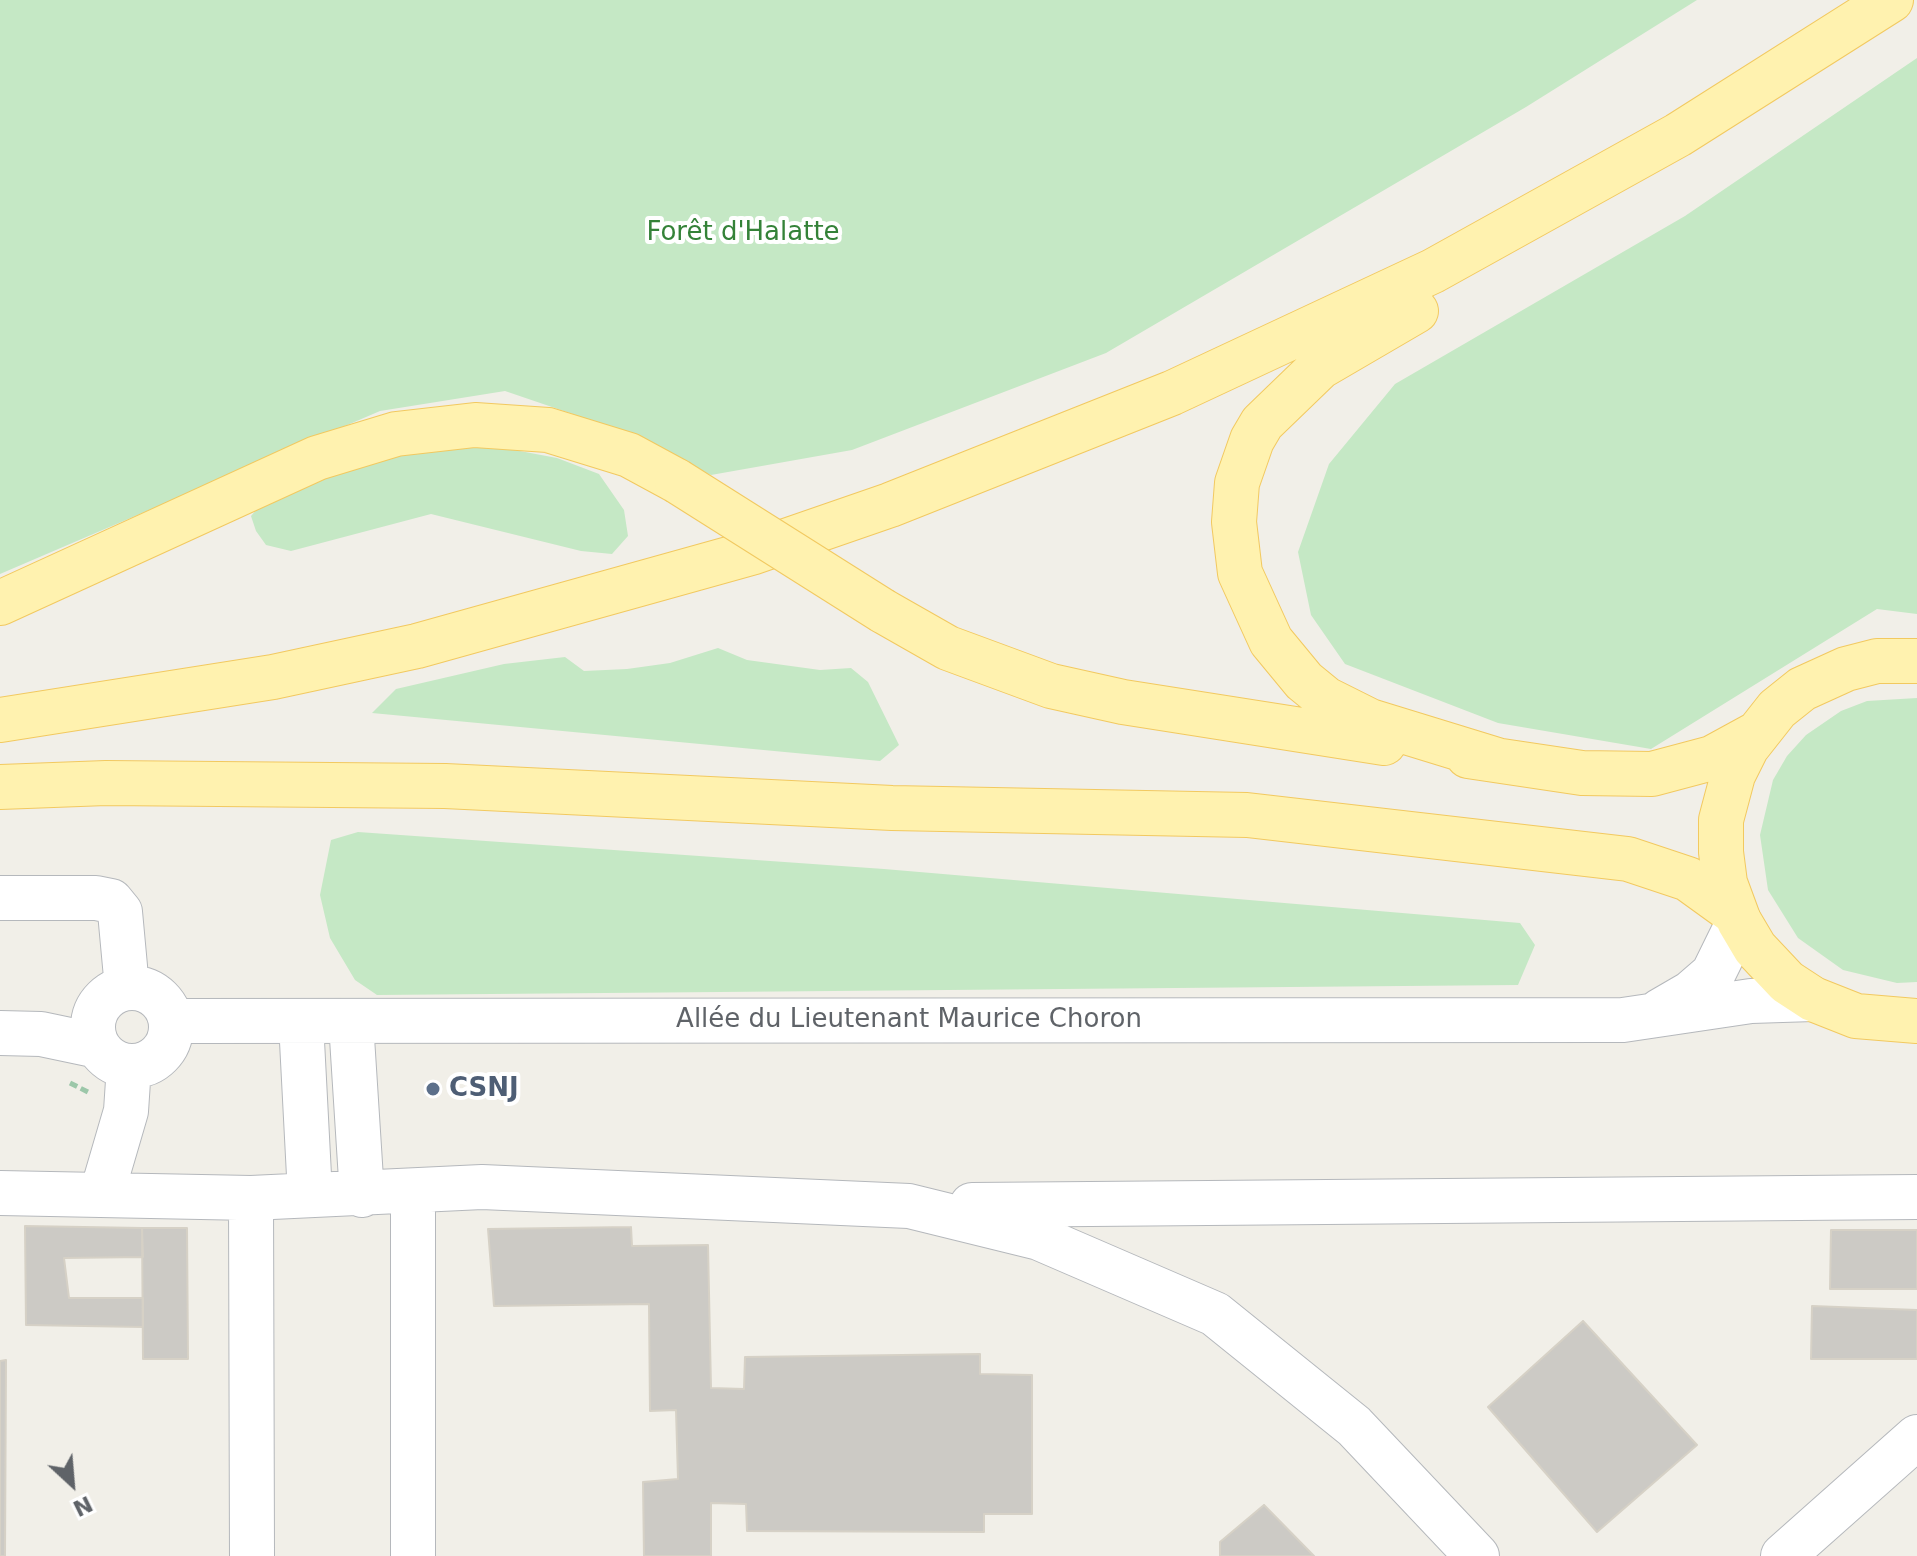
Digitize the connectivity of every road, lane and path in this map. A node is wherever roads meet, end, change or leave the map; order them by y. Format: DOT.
graph roads {
  1 [pos="1883,6"];
  2 [pos="0,603"];
  3 [pos="1917,661"];
  4 [pos="273,677"];
  5 [pos="0,720"];
  6 [pos="1756,734"];
  7 [pos="0,746"];
  8 [pos="1497,760"];
  9 [pos="0,787"];
  10 [pos="0,898"];
  11 [pos="1737,917"];
  12 [pos="127,988"];
  13 [pos="1813,999"];
  14 [pos="1647,1017"];
  15 [pos="171,1021"];
  16 [pos="1917,1021"];
  17 [pos="301,1022"];
  18 [pos="351,1022"];
  19 [pos="4,1033"];
  20 [pos="113,1056"];
  21 [pos="413,1192"];
  22 [pos="0,1193"];
  23 [pos="102,1193"];
  24 [pos="310,1195"];
  25 [pos="362,1195"];
  26 [pos="1917,1197"];
  27 [pos="251,1198"];
  28 [pos="909,1206"];
  29 [pos="1917,1437"];
  30 [pos="252,1556"];
  31 [pos="413,1556"];
  32 [pos="1477,1556"];
  33 [pos="1783,1556"];
  1 -- 4 [label="main road"];
  1 -- 8 [label="main road"];
  2 -- 8 [label="main road, bridge"];
  3 -- 6 [label="main road"];
  4 -- 5 [label="main road"];
  4 -- 7 [label="main road"];
  6 -- 8 [label="main road"];
  6 -- 11 [label="main road"];
  9 -- 11 [label="main road"];
  10 -- 12 [label="street"];
  11 -- 13 [label="main road"];
  11 -- 14 [label="street, Allée du Lieutenant Maurice Choron"];
  12 -- 15 [label="street"];
  12 -- 20 [label="street"];
  13 -- 14 [label="street, Allée du Lieutenant Maurice Choron"];
  13 -- 16 [label="main road"];
  14 -- 18 [label="street, Allée du Lieutenant Maurice Choron"];
  15 -- 17 [label="street, Allée du Lieutenant Maurice Choron"];
  15 -- 20 [label="street"];
  17 -- 18 [label="street, Allée du Lieutenant Maurice Choron"];
  17 -- 24 [label="street"];
  18 -- 25 [label="street"];
  19 -- 20 [label="street"];
  20 -- 23 [label="street"];
  21 -- 25 [label="street"];
  21 -- 28 [label="street"];
  21 -- 31 [label="street"];
  22 -- 23 [label="street"];
  23 -- 27 [label="street"];
  24 -- 25 [label="street"];
  24 -- 27 [label="street"];
  26 -- 28 [label="street"];
  27 -- 30 [label="street"];
  28 -- 32 [label="street"];
  29 -- 33 [label="street"];
}
